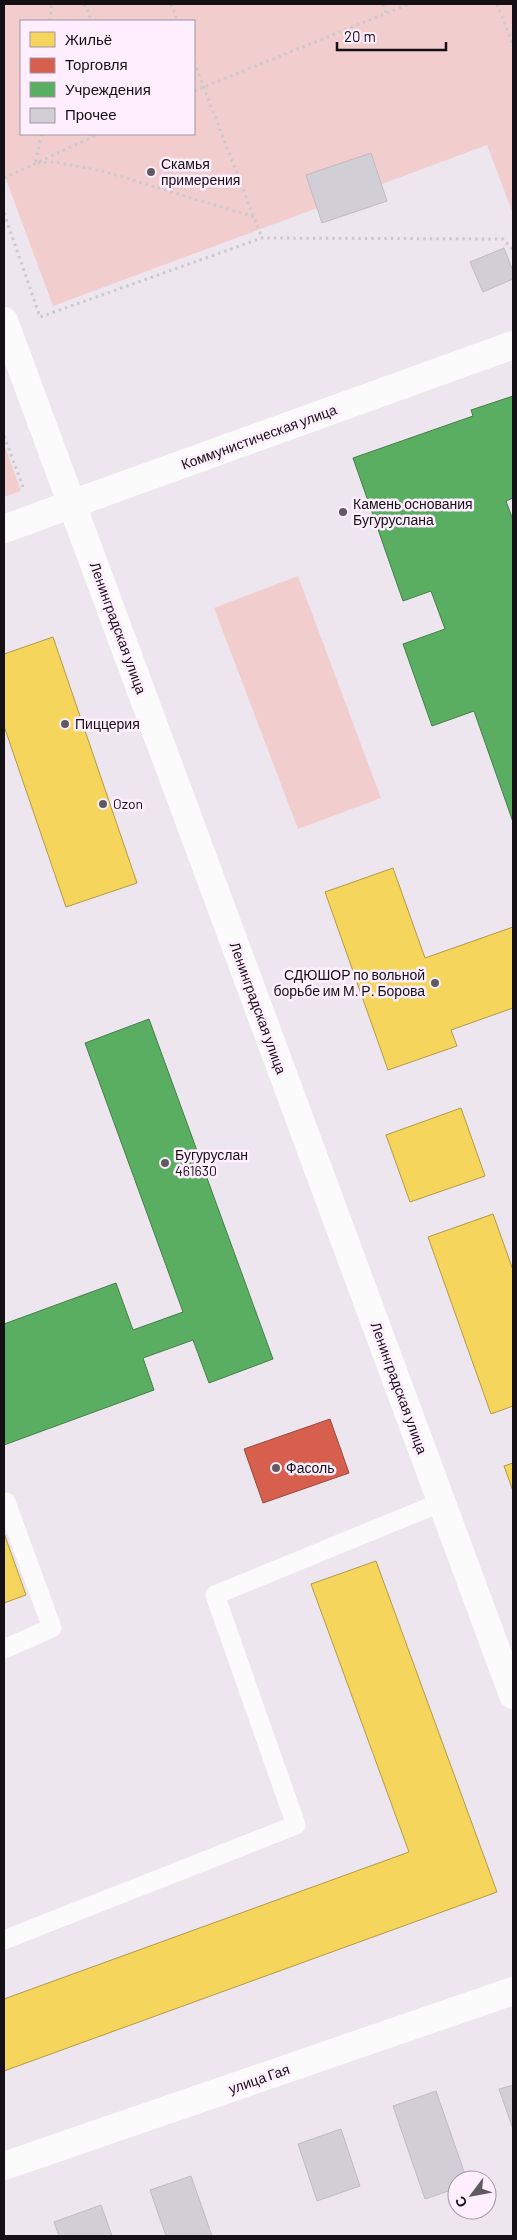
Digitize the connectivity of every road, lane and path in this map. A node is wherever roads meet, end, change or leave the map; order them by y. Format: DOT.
graph roads {
  1 [pos="52,4"];
  2 [pos="84,4"];
  3 [pos="171,4"];
  4 [pos="383,4"];
  5 [pos="410,4"];
  6 [pos="497,4"];
  7 [pos="386,13"];
  8 [pos="50,20"];
  9 [pos="88,20"];
  10 [pos="178,20"];
  11 [pos="513,46"];
  12 [pos="195,65"];
  13 [pos="203,86"];
  14 [pos="195,90"];
  15 [pos="42,135"];
  16 [pos="97,135"];
  17 [pos="35,163"];
  18 [pos="4,178"];
  19 [pos="4,213"];
  20 [pos="254,217"];
  21 [pos="262,238"];
  22 [pos="513,250"];
  23 [pos="4,321"];
  24 [pos="513,345"];
  25 [pos="4,436"];
  26 [pos="25,492"];
  27 [pos="72,504"];
  28 [pos="4,529"];
  29 [pos="442,1502"];
  30 [pos="4,1503"];
  31 [pos="4,1649"];
  32 [pos="513,1695"];
  33 [pos="4,1940"];
  34 [pos="513,1991"];
  35 [pos="4,2166"];
  1 -- 8 [label="path"];
  2 -- 9 [label="path"];
  3 -- 10 [label="path"];
  4 -- 7 [label="path"];
  5 -- 7 [label="path"];
  6 -- 11 [label="path"];
  7 -- 13 [label="path"];
  12 -- 13 [label="path"];
  13 -- 14 [label="path"];
  13 -- 20 [label="path"];
  15 -- 17 [label="path"];
  16 -- 17 [label="path"];
  17 -- 18 [label="path"];
  17 -- 20 [label="path"];
  19 -- 21 [label="path"];
  20 -- 21 [label="path"];
  21 -- 22 [label="path"];
  23 -- 27 [label="street, Ленинградская улица"];
  24 -- 27 [label="street, Коммунистическая улица"];
  25 -- 26 [label="path"];
  27 -- 28 [label="street, Коммунистическая улица"];
  27 -- 29 [label="street, Ленинградская улица"];
  29 -- 32 [label="street, Ленинградская улица"];
  29 -- 33 [label="lane"];
  30 -- 31 [label="lane"];
  34 -- 35 [label="street, улица Гая"];
}
